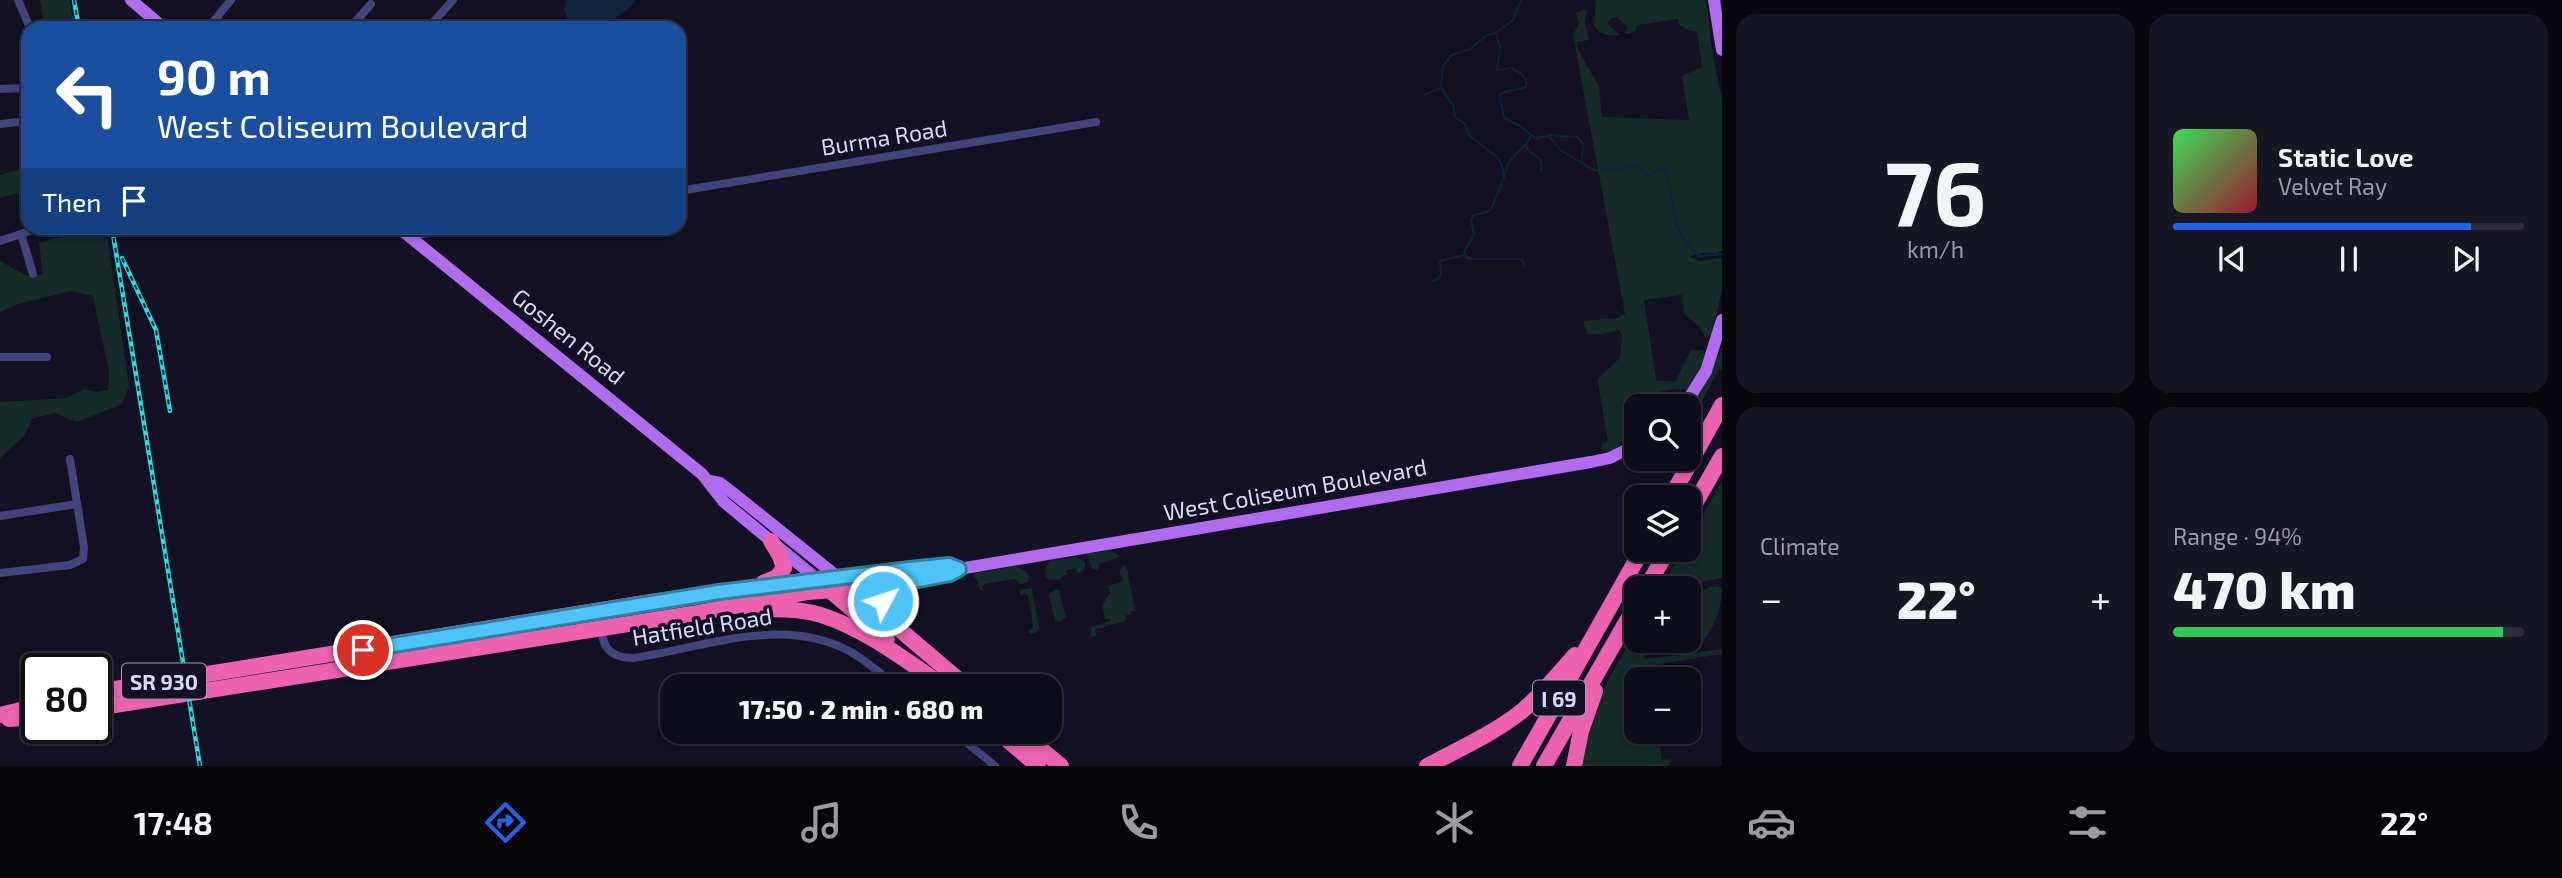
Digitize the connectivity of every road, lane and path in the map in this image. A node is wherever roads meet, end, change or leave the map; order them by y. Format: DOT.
graph roads {
  1 [pos="18,0"];
  2 [pos="131,0"];
  3 [pos="231,0"];
  4 [pos="453,0"];
  5 [pos="1714,0"];
  6 [pos="371,4"];
  7 [pos="27,21"];
  8 [pos="156,21"];
  9 [pos="214,21"];
  10 [pos="356,21"];
  11 [pos="434,21"];
  12 [pos="1722,50"];
  13 [pos="21,88"];
  14 [pos="0,89"];
  15 [pos="21,122"];
  16 [pos="1096,122"];
  17 [pos="0,124"];
  18 [pos="686,190"];
  19 [pos="21,234"];
  20 [pos="21,235"];
  21 [pos="409,235"];
  22 [pos="0,241"];
  23 [pos="33,274"];
  24 [pos="1722,320"];
  25 [pos="0,357"];
  26 [pos="47,357"];
  27 [pos="1692,394"];
  28 [pos="1722,405"];
  29 [pos="1624,451"];
  30 [pos="1722,456"];
  31 [pos="70,459"];
  32 [pos="710,481"];
  33 [pos="1678,485"];
  34 [pos="1701,493"];
  35 [pos="77,504"];
  36 [pos="0,516"];
  37 [pos="771,541"];
  38 [pos="1635,562"];
  39 [pos="959,569"];
  40 [pos="0,573"];
  41 [pos="897,583"];
  42 [pos="834,584"];
  43 [pos="749,588"];
  44 [pos="598,611"];
  45 [pos="692,614"];
  46 [pos="890,622"];
  47 [pos="1624,626"];
  48 [pos="600,629"];
  49 [pos="1597,630"];
  50 [pos="1601,666"];
  51 [pos="880,674"];
  52 [pos="926,674"];
  53 [pos="931,674"];
  54 [pos="952,674"];
  55 [pos="112,689"];
  56 [pos="112,705"];
  57 [pos="21,711"];
  58 [pos="0,717"];
  59 [pos="21,718"];
  60 [pos="968,744"];
  61 [pos="1012,744"];
  62 [pos="1034,744"];
  63 [pos="995,766"];
  64 [pos="1038,766"];
  65 [pos="1061,766"];
  66 [pos="1427,766"];
  67 [pos="1520,766"];
  68 [pos="1544,766"];
  69 [pos="1574,766"];
  1 -- 7 [label="street"];
  2 -- 8 [label="main road"];
  3 -- 9 [label="street"];
  4 -- 11 [label="street"];
  5 -- 12 [label="main road"];
  6 -- 10 [label="street"];
  13 -- 14 [label="street"];
  15 -- 17 [label="street"];
  16 -- 18 [label="street, Burma Road"];
  19 -- 22 [label="street"];
  20 -- 23 [label="street"];
  21 -- 32 [label="main road, Goshen Road"];
  24 -- 27 [label="main road"];
  25 -- 26 [label="street"];
  28 -- 33 [label="highway"];
  29 -- 39 [label="main road, West Coliseum Boulevard"];
  30 -- 34 [label="highway"];
  31 -- 35 [label="street"];
  32 -- 37 [label="main road, Goshen Road"];
  32 -- 42 [label="main road, Goshen Road"];
  35 -- 36 [label="street"];
  35 -- 40 [label="street"];
  37 -- 42 [label="main road, Goshen Road"];
  37 -- 43 [label="highway"];
  38 -- 49 [label="highway, I 69"];
  39 -- 41 [label="main road, West Coliseum Boulevard"];
  39 -- 42 [label="main road, West Coliseum Boulevard"];
  41 -- 42 [label="main road, West Coliseum Boulevard"];
  41 -- 46 [label="highway"];
  42 -- 43 [label="highway, West Coliseum Boulevard / SR 930"];
  42 -- 45 [label="highway, West Coliseum Boulevard"];
  42 -- 46 [label="highway"];
  42 -- 53 [label="highway, Goshen Road"];
  43 -- 44 [label="highway, West Coliseum Boulevard / SR 930"];
  44 -- 48 [label="street"];
  44 -- 55 [label="highway, West Coliseum Boulevard / SR 930"];
  45 -- 48 [label="highway, West Coliseum Boulevard / SR 930"];
  45 -- 52 [label="highway, SR 930"];
  46 -- 54 [label="highway"];
  47 -- 50 [label="highway, I 69"];
  48 -- 51 [label="street, Hatfield Road"];
  48 -- 56 [label="highway, West Coliseum Boulevard / SR 930"];
  49 -- 66 [label="highway"];
  49 -- 67 [label="highway, I 69"];
  50 -- 68 [label="highway, I 69"];
  50 -- 69 [label="highway"];
  57 -- 58 [label="highway"];
  58 -- 59 [label="highway"];
  60 -- 63 [label="street"];
  61 -- 64 [label="highway"];
  62 -- 65 [label="highway"];
}
